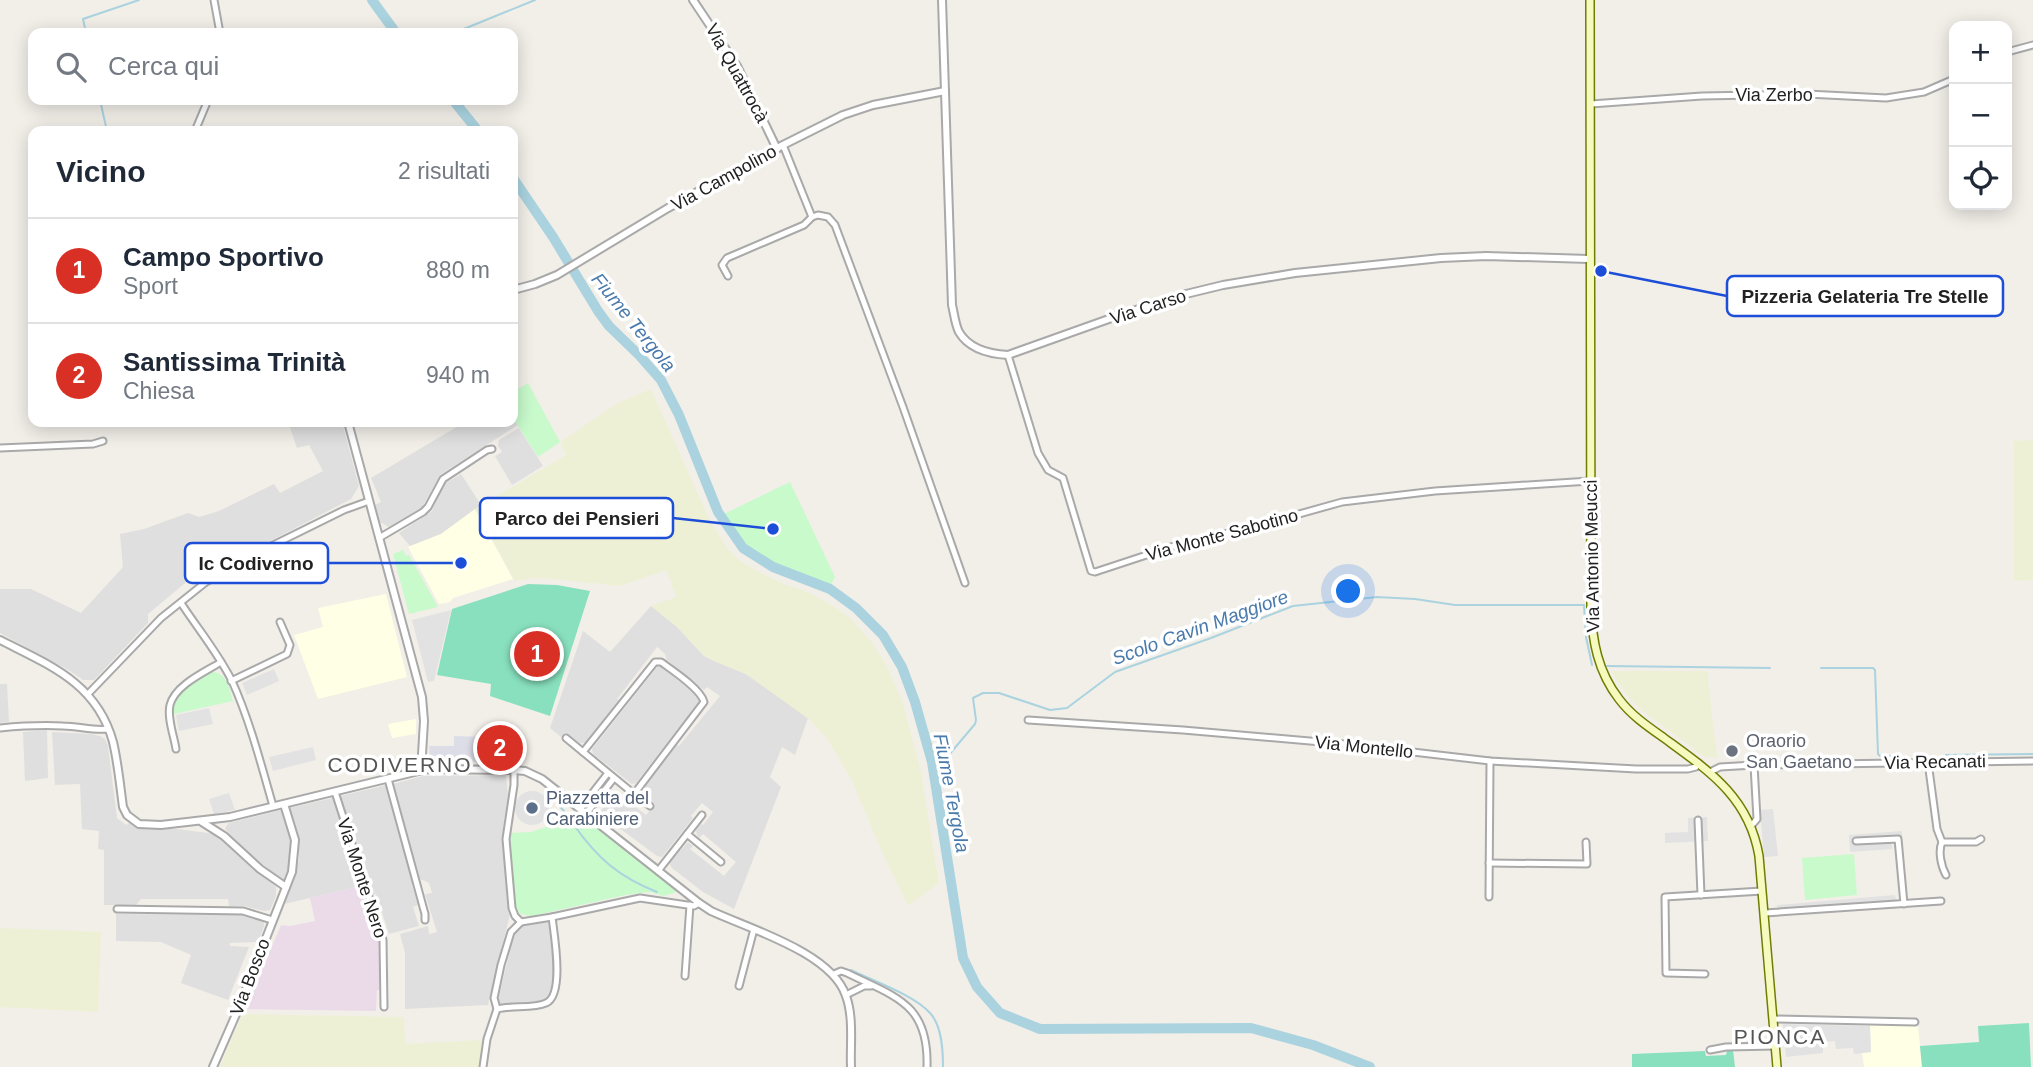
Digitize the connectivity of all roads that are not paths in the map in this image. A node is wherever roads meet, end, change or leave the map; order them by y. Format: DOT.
graph roads {
  1 [pos="214,0"];
  2 [pos="693,0"];
  3 [pos="942,0"];
  4 [pos="1590,0"];
  5 [pos="219,28"];
  6 [pos="2033,45"];
  7 [pos="2012,51"];
  8 [pos="1949,81"];
  9 [pos="945,91"];
  10 [pos="1591,104"];
  11 [pos="206,105"];
  12 [pos="197,126"];
  13 [pos="780,147"];
  14 [pos="812,217"];
  15 [pos="1589,259"];
  16 [pos="728,276"];
  17 [pos="518,289"];
  18 [pos="1008,355"];
  19 [pos="349,427"];
  20 [pos="103,441"];
  21 [pos="0,448"];
  22 [pos="492,449"];
  23 [pos="1590,481"];
  24 [pos="369,501"];
  25 [pos="379,538"];
  26 [pos="965,583"];
  27 [pos="181,603"];
  28 [pos="281,622"];
  29 [pos="0,640"];
  30 [pos="221,662"];
  31 [pos="231,681"];
  32 [pos="88,694"];
  33 [pos="1028,720"];
  34 [pos="0,728"];
  35 [pos="108,729"];
  36 [pos="566,738"];
  37 [pos="176,749"];
  38 [pos="583,752"];
  39 [pos="1490,761"];
  40 [pos="2033,761"];
  41 [pos="1928,762"];
  42 [pos="1699,763"];
  43 [pos="1754,765"];
  44 [pos="514,770"];
  45 [pos="421,771"];
  46 [pos="1710,772"];
  47 [pos="608,774"];
  48 [pos="614,778"];
  49 [pos="388,779"];
  50 [pos="335,792"];
  51 [pos="634,793"];
  52 [pos="284,804"];
  53 [pos="273,806"];
  54 [pos="650,806"];
  55 [pos="580,809"];
  56 [pos="586,814"];
  57 [pos="702,815"];
  58 [pos="224,818"];
  59 [pos="1698,820"];
  60 [pos="200,821"];
  61 [pos="1751,827"];
  62 [pos="687,834"];
  63 [pos="224,836"];
  64 [pos="1981,839"];
  65 [pos="1856,841"];
  66 [pos="1586,842"];
  67 [pos="1942,842"];
  68 [pos="721,862"];
  69 [pos="1489,863"];
  70 [pos="658,872"];
  71 [pos="1946,876"];
  72 [pos="286,887"];
  73 [pos="1762,891"];
  74 [pos="1701,895"];
  75 [pos="1489,897"];
  76 [pos="1941,901"];
  77 [pos="699,903"];
  78 [pos="1904,904"];
  79 [pos="690,905"];
  80 [pos="117,909"];
  81 [pos="1765,914"];
  82 [pos="552,917"];
  83 [pos="272,920"];
  84 [pos="425,920"];
  85 [pos="521,922"];
  86 [pos="754,929"];
  87 [pos="834,974"];
  88 [pos="1705,974"];
  89 [pos="685,976"];
  90 [pos="739,986"];
  91 [pos="874,986"];
  92 [pos="846,995"];
  93 [pos="384,1007"];
  94 [pos="496,1009"];
  95 [pos="1774,1019"];
  96 [pos="1915,1022"];
  97 [pos="1776,1046"];
  98 [pos="1710,1050"];
  99 [pos="213,1067"];
  100 [pos="483,1067"];
  101 [pos="850,1067"];
  102 [pos="927,1067"];
  103 [pos="1777,1067"];
  1 -- 5 [label="street"];
  2 -- 13 [label="street, Via Quattrocà"];
  3 -- 9 [label="street"];
  4 -- 10 [label="main road, Via Antonio Meucci"];
  6 -- 7 [label="street"];
  8 -- 10 [label="street, Via Zerbo"];
  9 -- 13 [label="street, Via Campolino"];
  9 -- 18 [label="street"];
  10 -- 15 [label="main road, Via Antonio Meucci"];
  11 -- 12 [label="street"];
  13 -- 14 [label="street"];
  13 -- 17 [label="street, Via Campolino"];
  14 -- 16 [label="street"];
  14 -- 26 [label="street"];
  15 -- 18 [label="street, Via Carso"];
  15 -- 23 [label="main road, Via Antonio Meucci"];
  18 -- 23 [label="street, Via Monte Sabotino"];
  19 -- 24 [label="street"];
  20 -- 21 [label="street"];
  22 -- 25 [label="street"];
  23 -- 42 [label="main road, Via Antonio Meucci"];
  24 -- 25 [label="street"];
  24 -- 27 [label="street"];
  25 -- 45 [label="street"];
  27 -- 30 [label="street"];
  27 -- 32 [label="street"];
  28 -- 31 [label="street"];
  29 -- 32 [label="street"];
  30 -- 31 [label="street"];
  30 -- 37 [label="street"];
  31 -- 53 [label="street"];
  32 -- 35 [label="street"];
  33 -- 39 [label="street, Via Montello"];
  34 -- 35 [label="street"];
  35 -- 60 [label="street"];
  36 -- 38 [label="street"];
  38 -- 47 [label="street"];
  38 -- 51 [label="street"];
  39 -- 42 [label="street, Via Montello"];
  39 -- 69 [label="street"];
  40 -- 41 [label="street, Via Recanati"];
  41 -- 43 [label="street, Via Recanati"];
  41 -- 67 [label="street"];
  42 -- 46 [label="main road, Via Antonio Meucci"];
  43 -- 46 [label="street, Via Recanati"];
  43 -- 61 [label="street"];
  44 -- 45 [label="street"];
  44 -- 55 [label="street"];
  44 -- 85 [label="street"];
  45 -- 49 [label="street"];
  46 -- 61 [label="main road, Via Antonio Meucci"];
  47 -- 48 [label="street"];
  47 -- 55 [label="street"];
  48 -- 51 [label="street"];
  48 -- 56 [label="street"];
  49 -- 50 [label="street"];
  49 -- 84 [label="street"];
  50 -- 52 [label="street"];
  50 -- 93 [label="street, Via Monte Nero"];
  51 -- 54 [label="street"];
  52 -- 53 [label="street"];
  52 -- 72 [label="street, Via Bosco"];
  53 -- 58 [label="street"];
  55 -- 56 [label="street"];
  56 -- 70 [label="street"];
  57 -- 62 [label="street"];
  58 -- 60 [label="street"];
  58 -- 63 [label="street"];
  59 -- 74 [label="street"];
  60 -- 63 [label="street"];
  61 -- 73 [label="main road, Via Antonio Meucci"];
  62 -- 68 [label="street"];
  62 -- 70 [label="street"];
  63 -- 72 [label="street"];
  64 -- 67 [label="street"];
  65 -- 78 [label="street"];
  66 -- 69 [label="street"];
  67 -- 71 [label="street"];
  69 -- 75 [label="street"];
  70 -- 77 [label="street"];
  72 -- 83 [label="street, Via Bosco"];
  73 -- 74 [label="street"];
  73 -- 81 [label="main road, Via Antonio Meucci"];
  74 -- 88 [label="street"];
  76 -- 78 [label="street"];
  77 -- 79 [label="street"];
  77 -- 86 [label="street"];
  78 -- 81 [label="street"];
  79 -- 82 [label="street"];
  79 -- 89 [label="street"];
  80 -- 83 [label="street"];
  81 -- 95 [label="main road, Via Antonio Meucci"];
  82 -- 85 [label="street"];
  82 -- 94 [label="street"];
  83 -- 99 [label="street, Via Bosco"];
  85 -- 94 [label="street"];
  86 -- 87 [label="street"];
  86 -- 90 [label="street"];
  87 -- 91 [label="street"];
  87 -- 92 [label="street"];
  91 -- 92 [label="street"];
  91 -- 102 [label="street"];
  92 -- 101 [label="street"];
  94 -- 100 [label="street"];
  95 -- 96 [label="street"];
  95 -- 97 [label="main road, Via Antonio Meucci"];
  97 -- 98 [label="street"];
  97 -- 103 [label="main road, Via Antonio Meucci"];
}
